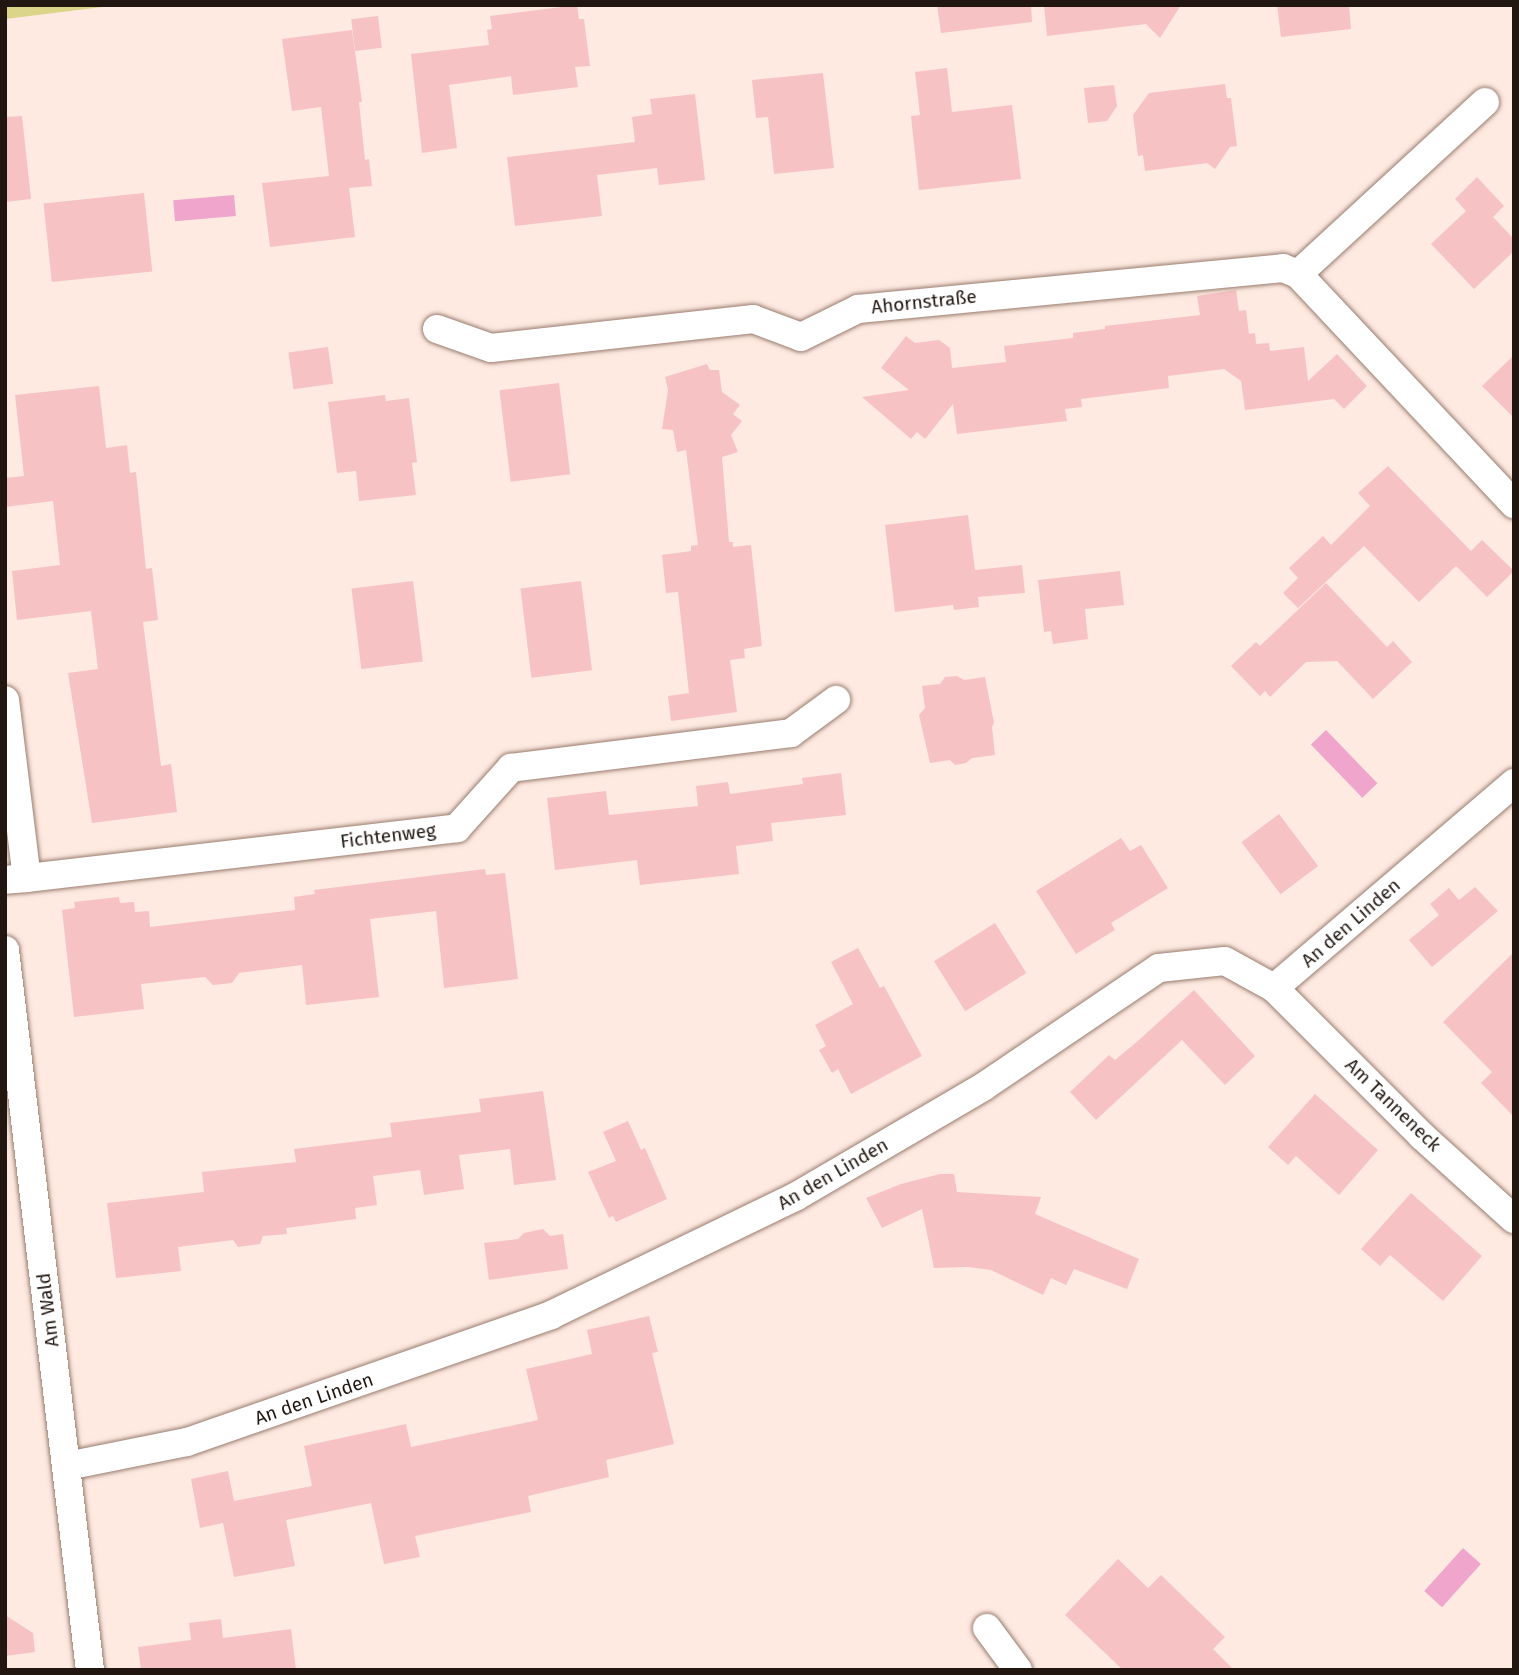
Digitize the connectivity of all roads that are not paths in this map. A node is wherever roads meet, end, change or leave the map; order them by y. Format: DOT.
graph roads {
  1 [pos="1485,102"];
  2 [pos="1298,274"];
  3 [pos="437,328"];
  4 [pos="1514,504"];
  5 [pos="5,700"];
  6 [pos="836,700"];
  7 [pos="1514,783"];
  8 [pos="16,879"];
  9 [pos="5,950"];
  10 [pos="1274,988"];
  11 [pos="1514,1219"];
  12 [pos="67,1466"];
  13 [pos="987,1628"];
  14 [pos="90,1670"];
  15 [pos="1018,1670"];
  1 -- 2 [label="street"];
  2 -- 3 [label="street, Ahornstraße"];
  2 -- 4 [label="street"];
  5 -- 8 [label="street"];
  6 -- 8 [label="street, Fichtenweg"];
  7 -- 10 [label="street, An den Linden"];
  9 -- 12 [label="street, Am Wald"];
  10 -- 11 [label="street, Am Tanneneck"];
  10 -- 12 [label="street, An den Linden"];
  12 -- 14 [label="street, Am Wald"];
  13 -- 15 [label="street"];
}
